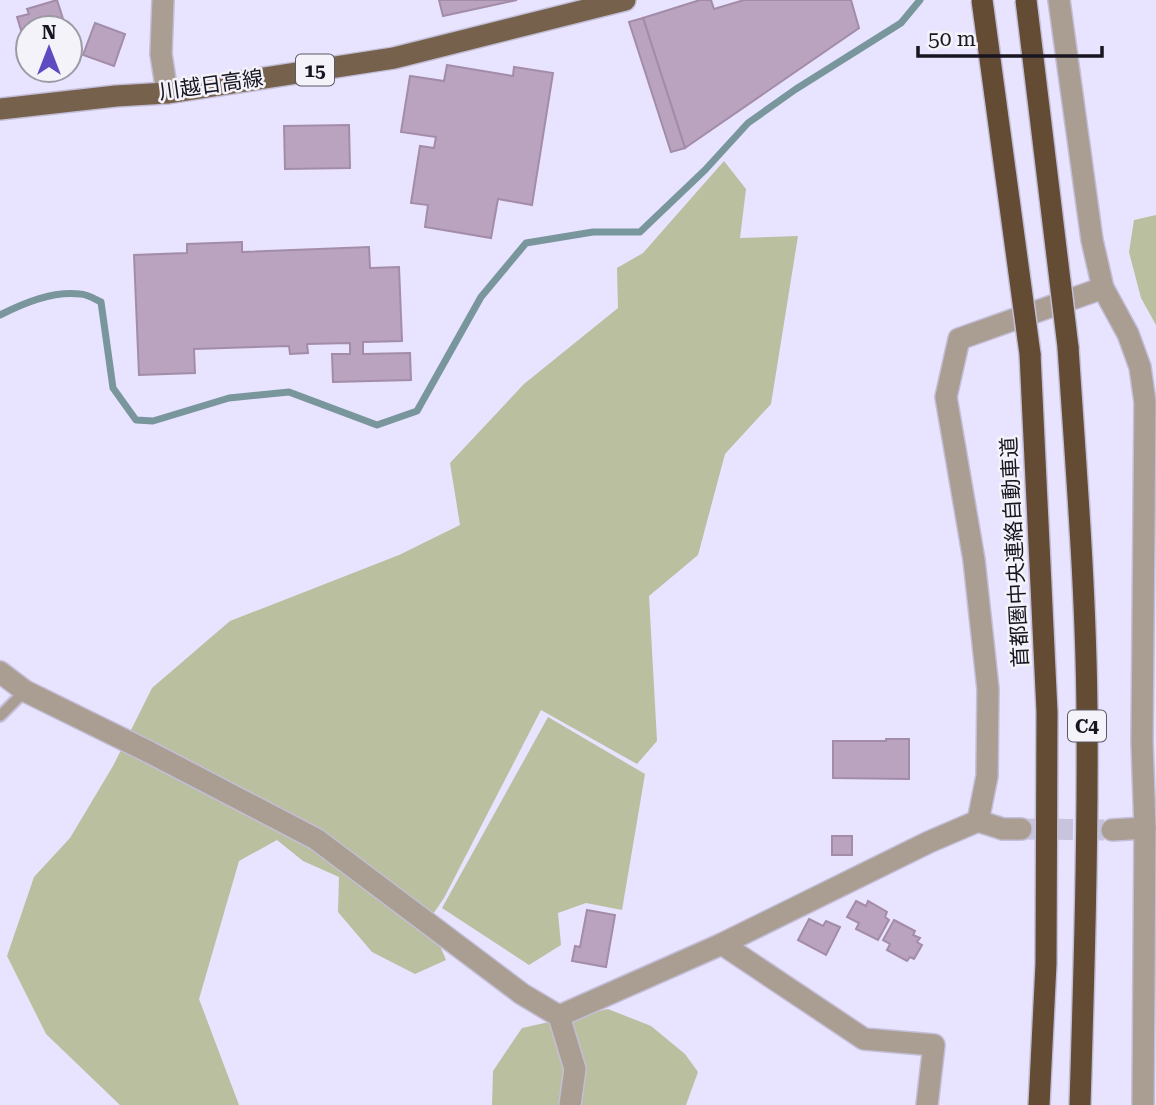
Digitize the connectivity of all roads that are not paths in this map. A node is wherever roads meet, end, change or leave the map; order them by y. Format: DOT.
graph roads {
  1 [pos="163,0"];
  2 [pos="625,0"];
  3 [pos="982,0"];
  4 [pos="1026,0"];
  5 [pos="1062,2"];
  6 [pos="167,93"];
  7 [pos="0,109"];
  8 [pos="1103,288"];
  9 [pos="0,672"];
  10 [pos="25,691"];
  11 [pos="0,716"];
  12 [pos="978,821"];
  13 [pos="1145,828"];
  14 [pos="1021,829"];
  15 [pos="1112,830"];
  16 [pos="722,944"];
  17 [pos="559,1016"];
  18 [pos="570,1105"];
  19 [pos="927,1105"];
  20 [pos="1039,1105"];
  21 [pos="1080,1105"];
  22 [pos="1143,1105"];
  1 -- 6 [label="street"];
  2 -- 6 [label="main road, 川越日高線 / 15"];
  3 -- 20 [label="highway, 首都圏中央連絡自動車道 / C4, bridge"];
  4 -- 21 [label="highway, C4, bridge"];
  5 -- 8 [label="street"];
  6 -- 7 [label="main road, 川越日高線 / 15"];
  8 -- 12 [label="street"];
  8 -- 13 [label="street"];
  9 -- 10 [label="street"];
  10 -- 11 [label="lane"];
  10 -- 17 [label="street"];
  12 -- 14 [label="street"];
  12 -- 16 [label="street"];
  13 -- 15 [label="street"];
  13 -- 22 [label="street"];
  16 -- 17 [label="street"];
  16 -- 19 [label="street"];
  17 -- 18 [label="street"];
}
